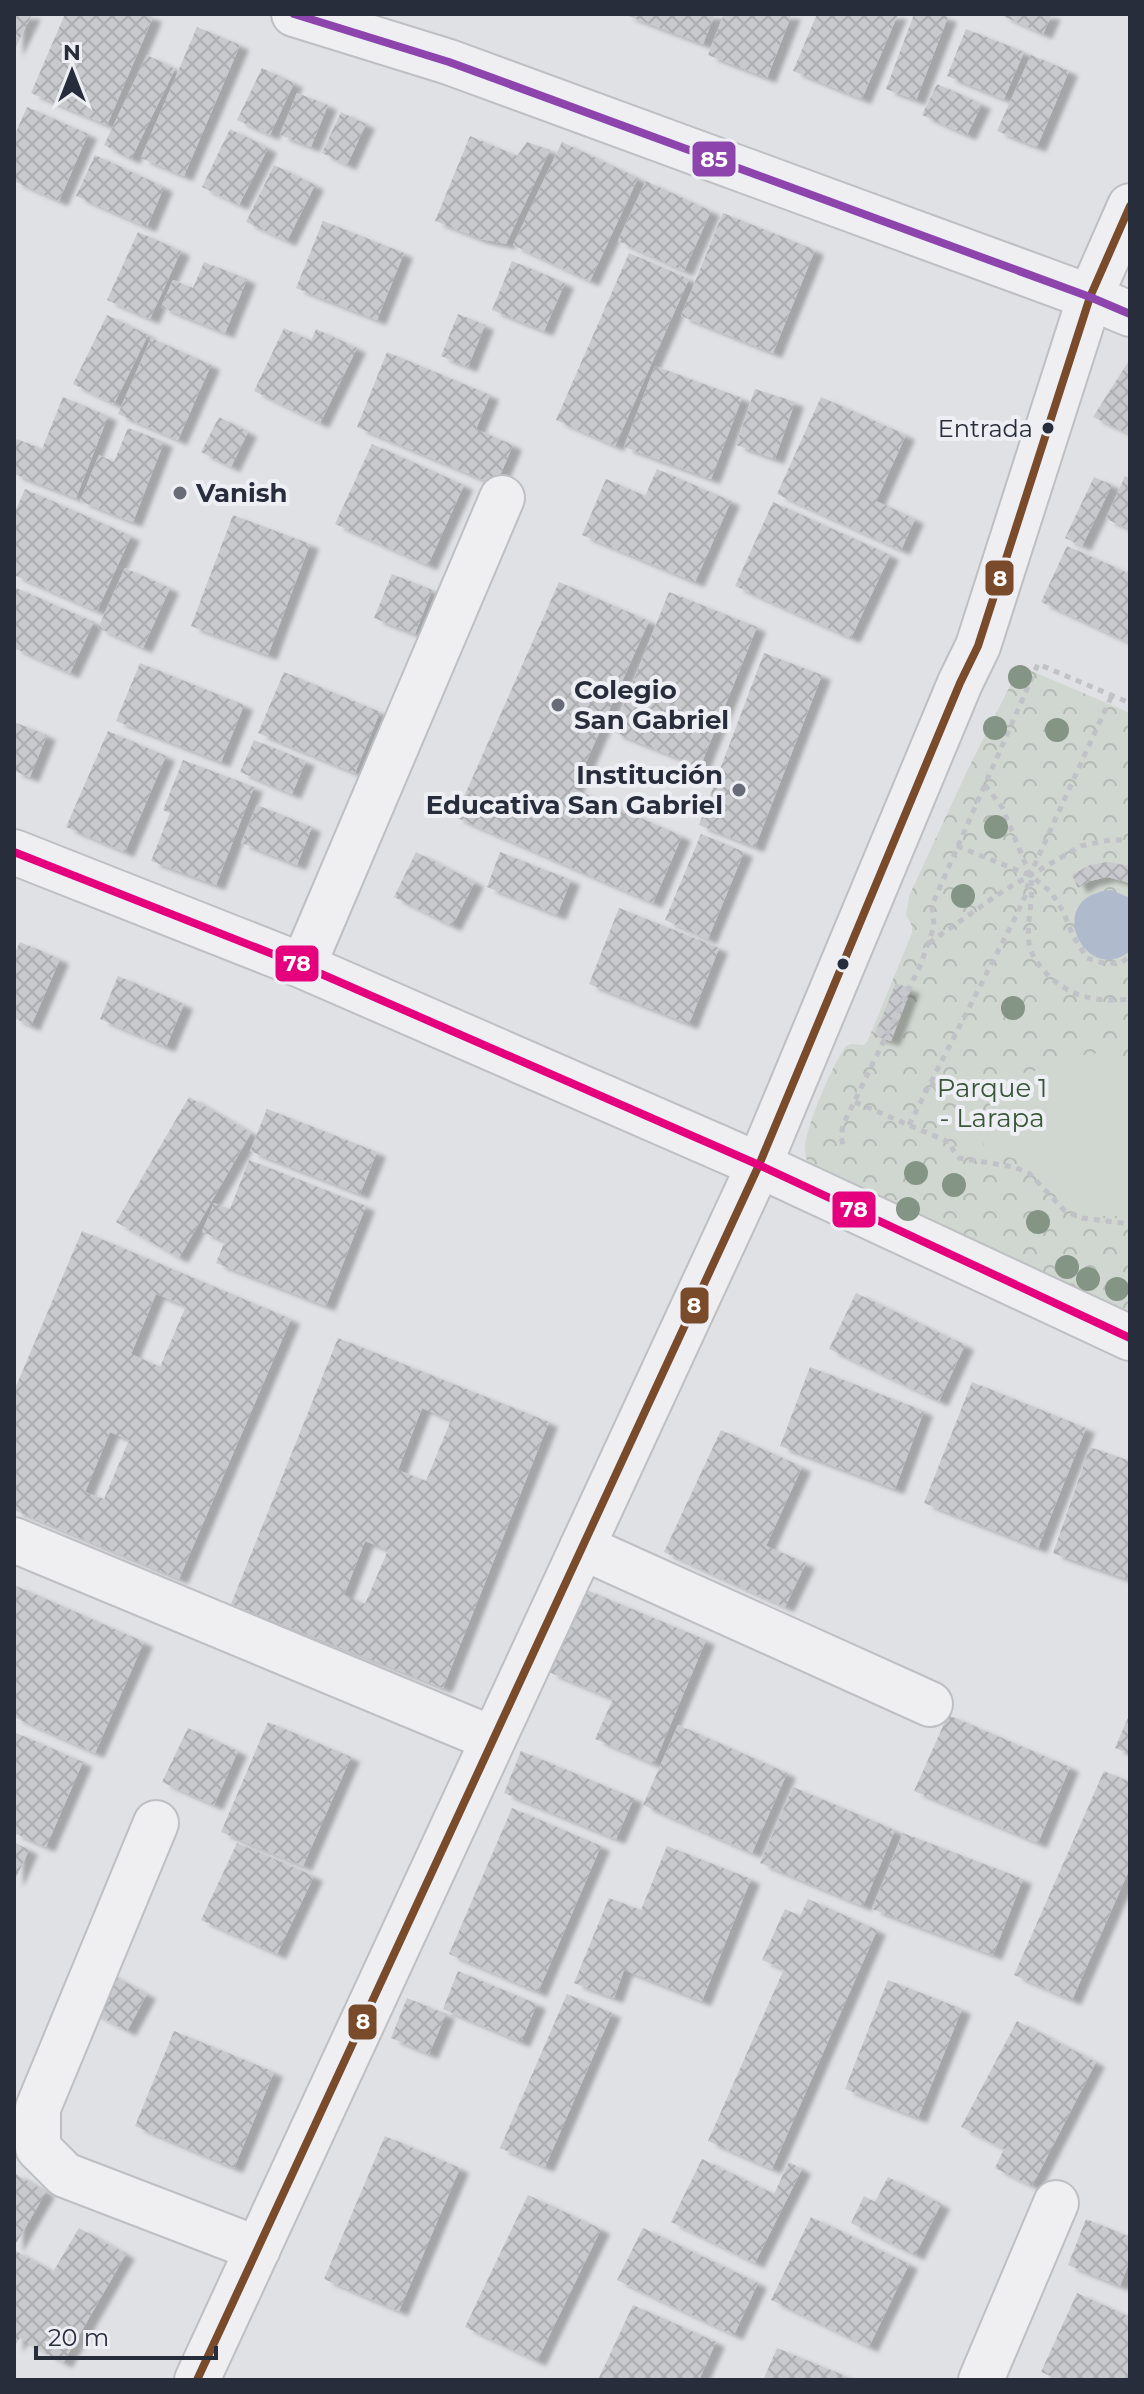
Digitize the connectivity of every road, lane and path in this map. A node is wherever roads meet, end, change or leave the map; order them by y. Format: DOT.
graph roads {
  1 [pos="294,14"];
  2 [pos="1130,206"];
  3 [pos="1090,297"];
  4 [pos="1130,314"];
  5 [pos="502,498"];
  6 [pos="1112,695"];
  7 [pos="1130,703"];
  8 [pos="985,785"];
  9 [pos="1130,840"];
  10 [pos="957,846"];
  11 [pos="14,852"];
  12 [pos="1030,875"];
  13 [pos="928,944"];
  14 [pos="1130,956"];
  15 [pos="303,966"];
  16 [pos="1130,999"];
  17 [pos="930,1084"];
  18 [pos="998,1093"];
  19 [pos="909,1125"];
  20 [pos="759,1165"];
  21 [pos="1130,1224"];
  22 [pos="1130,1338"];
  23 [pos="14,1540"];
  24 [pos="582,1547"];
  25 [pos="930,1704"];
  26 [pos="493,1739"];
  27 [pos="156,1823"];
  28 [pos="1056,2203"];
  29 [pos="258,2249"];
  30 [pos="197,2380"];
  31 [pos="981,2380"];
  1 -- 3 [label="street"];
  2 -- 3 [label="street"];
  3 -- 4 [label="street"];
  3 -- 20 [label="street"];
  5 -- 15 [label="street"];
  6 -- 7 [label="path"];
  6 -- 8 [label="path"];
  6 -- 12 [label="path"];
  8 -- 10 [label="path"];
  8 -- 12 [label="path"];
  9 -- 12 [label="path"];
  10 -- 12 [label="path"];
  10 -- 13 [label="path"];
  11 -- 15 [label="street"];
  12 -- 13 [label="path"];
  12 -- 14 [label="path"];
  12 -- 16 [label="path"];
  12 -- 17 [label="path"];
  13 -- 19 [label="path"];
  15 -- 20 [label="street"];
  17 -- 18 [label="path"];
  17 -- 19 [label="path"];
  19 -- 21 [label="path"];
  20 -- 22 [label="street"];
  20 -- 24 [label="street"];
  23 -- 26 [label="street"];
  24 -- 25 [label="street"];
  24 -- 26 [label="street"];
  26 -- 29 [label="street"];
  27 -- 29 [label="street"];
  28 -- 31 [label="street"];
  29 -- 30 [label="street"];
}
